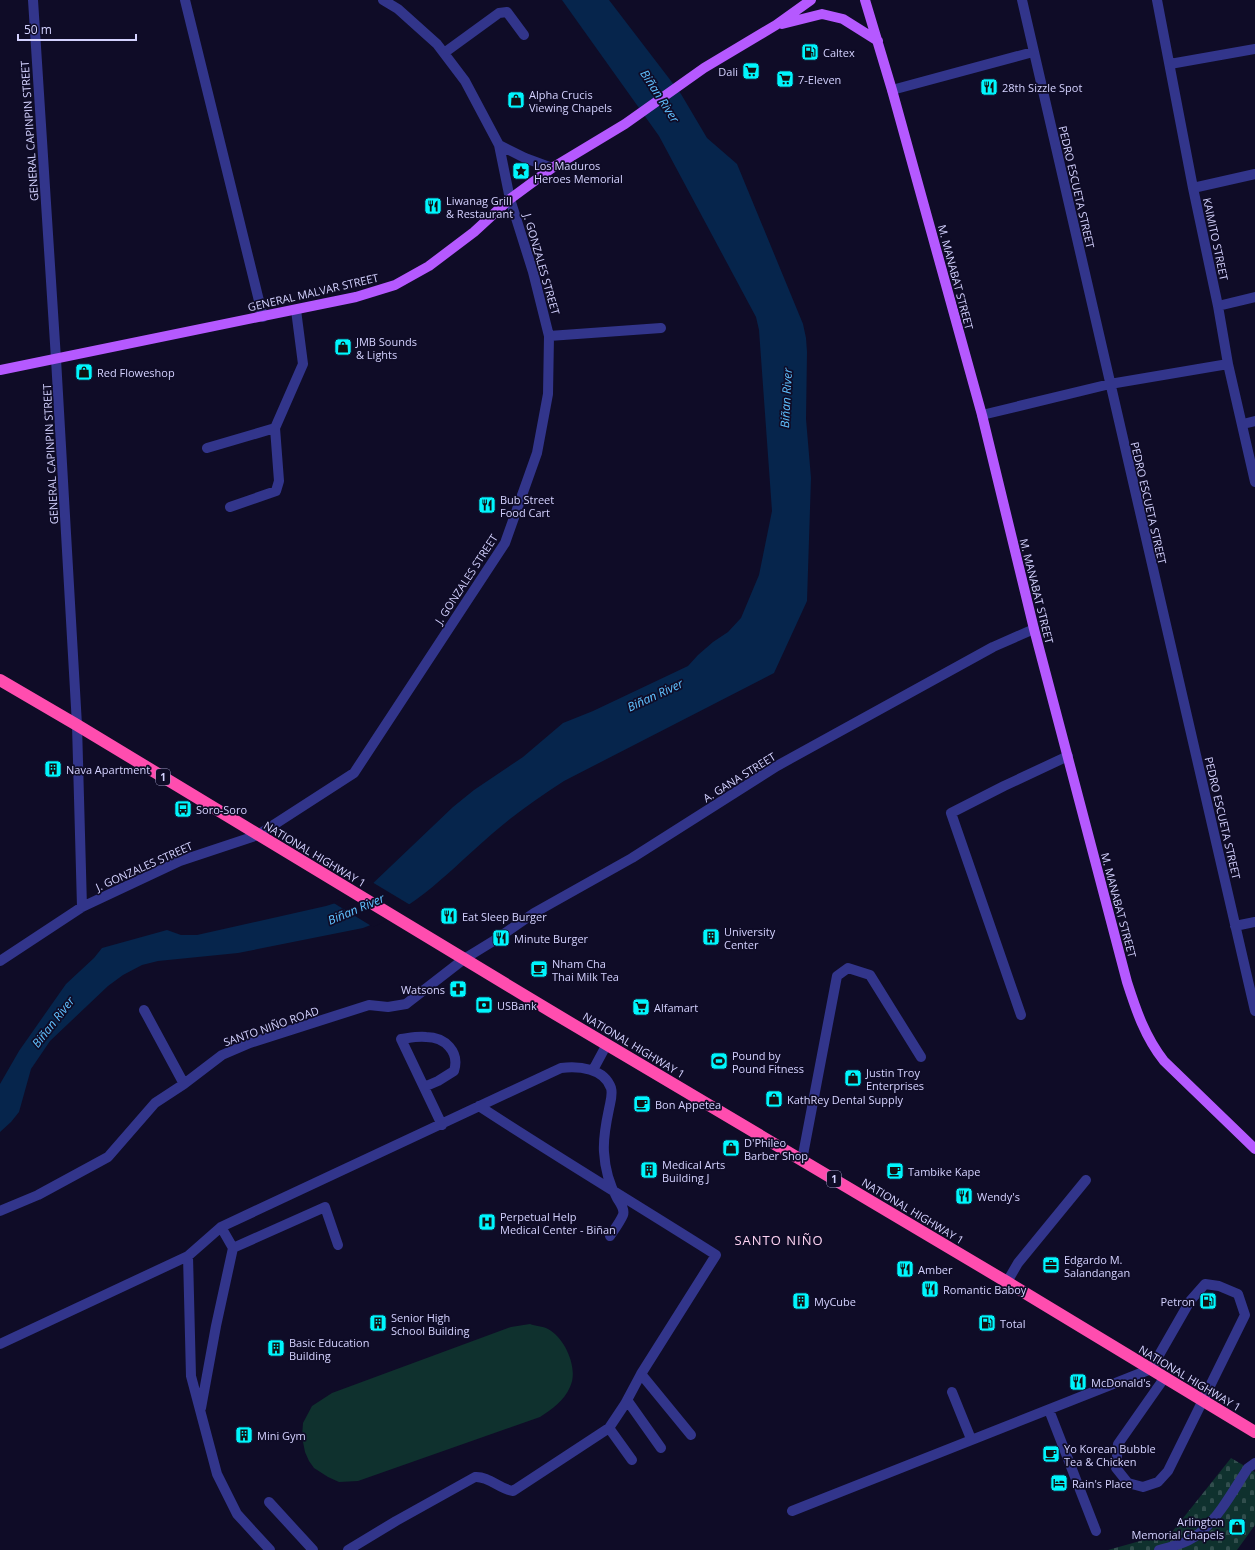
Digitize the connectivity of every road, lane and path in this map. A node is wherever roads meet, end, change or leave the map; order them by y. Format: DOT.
graph roads {
  1 [pos="33,0"];
  2 [pos="185,0"];
  3 [pos="383,0"];
  4 [pos="811,0"];
  5 [pos="865,0"];
  6 [pos="1022,0"];
  7 [pos="1157,0"];
  8 [pos="776,25"];
  9 [pos="524,35"];
  10 [pos="878,41"];
  11 [pos="1255,49"];
  12 [pos="1033,52"];
  13 [pos="444,54"];
  14 [pos="1170,64"];
  15 [pos="892,90"];
  16 [pos="499,145"];
  17 [pos="552,168"];
  18 [pos="1255,174"];
  19 [pos="1193,188"];
  20 [pos="510,199"];
  21 [pos="1255,297"];
  22 [pos="1218,306"];
  23 [pos="296,310"];
  24 [pos="263,317"];
  25 [pos="661,328"];
  26 [pos="549,336"];
  27 [pos="56,359"];
  28 [pos="1228,364"];
  29 [pos="0,370"];
  30 [pos="1110,384"];
  31 [pos="982,415"];
  32 [pos="1255,421"];
  33 [pos="1243,424"];
  34 [pos="275,428"];
  35 [pos="207,448"];
  36 [pos="1255,482"];
  37 [pos="230,507"];
  38 [pos="1034,629"];
  39 [pos="0,680"];
  40 [pos="77,725"];
  41 [pos="1068,756"];
  42 [pos="258,834"];
  43 [pos="82,907"];
  44 [pos="1255,922"];
  45 [pos="1235,926"];
  46 [pos="464,959"];
  47 [pos="0,961"];
  48 [pos="144,1010"];
  49 [pos="1255,1011"];
  50 [pos="1021,1014"];
  51 [pos="607,1044"];
  52 [pos="921,1058"];
  53 [pos="593,1070"];
  54 [pos="184,1084"];
  55 [pos="424,1087"];
  56 [pos="479,1106"];
  57 [pos="442,1125"];
  58 [pos="1255,1149"];
  59 [pos="802,1160"];
  60 [pos="1086,1180"];
  61 [pos="612,1189"];
  62 [pos="0,1210"];
  63 [pos="221,1227"];
  64 [pos="610,1236"];
  65 [pos="338,1245"];
  66 [pos="234,1248"];
  67 [pos="188,1256"];
  68 [pos="1007,1282"];
  69 [pos="0,1344"];
  70 [pos="1151,1369"];
  71 [pos="641,1374"];
  72 [pos="1165,1377"];
  73 [pos="952,1392"];
  74 [pos="627,1400"];
  75 [pos="1203,1401"];
  76 [pos="1049,1410"];
  77 [pos="200,1413"];
  78 [pos="609,1428"];
  79 [pos="1255,1432"];
  80 [pos="691,1435"];
  81 [pos="971,1440"];
  82 [pos="661,1448"];
  83 [pos="632,1460"];
  84 [pos="1255,1462"];
  85 [pos="269,1502"];
  86 [pos="792,1511"];
  87 [pos="1096,1531"];
  88 [pos="270,1550"];
  89 [pos="313,1550"];
  90 [pos="348,1550"];
  91 [pos="1159,1550"];
  1 -- 27 [label="street, GENERAL CAPINPIN STREET"];
  2 -- 24 [label="street"];
  3 -- 13 [label="street, J. GONZALES STREET"];
  4 -- 8 [label="main road, GENERAL MALVAR STREET"];
  5 -- 10 [label="main road, M. MANABAT STREET"];
  6 -- 12 [label="street, PEDRO ESCUETA STREET"];
  7 -- 14 [label="street, KAIMITO STREET"];
  8 -- 10 [label="main road"];
  8 -- 17 [label="main road, GENERAL MALVAR STREET"];
  9 -- 13 [label="street"];
  10 -- 15 [label="main road, M. MANABAT STREET"];
  11 -- 14 [label="street"];
  12 -- 15 [label="street"];
  12 -- 30 [label="street, PEDRO ESCUETA STREET"];
  13 -- 16 [label="street, J. GONZALES STREET"];
  14 -- 19 [label="street, KAIMITO STREET"];
  15 -- 31 [label="main road, M. MANABAT STREET"];
  16 -- 17 [label="street"];
  16 -- 20 [label="street, J. GONZALES STREET"];
  17 -- 20 [label="main road, GENERAL MALVAR STREET"];
  18 -- 19 [label="street"];
  19 -- 22 [label="street, KAIMITO STREET"];
  20 -- 23 [label="main road, GENERAL MALVAR STREET"];
  20 -- 26 [label="street, J. GONZALES STREET"];
  21 -- 22 [label="street"];
  22 -- 28 [label="street, KAIMITO STREET"];
  23 -- 24 [label="main road, GENERAL MALVAR STREET"];
  23 -- 34 [label="street"];
  24 -- 27 [label="main road, GENERAL MALVAR STREET"];
  25 -- 26 [label="street"];
  26 -- 42 [label="street, J. GONZALES STREET"];
  27 -- 29 [label="main road, GENERAL MALVAR STREET"];
  27 -- 40 [label="street, GENERAL CAPINPIN STREET"];
  28 -- 30 [label="street"];
  28 -- 33 [label="street, KAIMITO STREET"];
  30 -- 31 [label="street"];
  30 -- 45 [label="street, PEDRO ESCUETA STREET"];
  31 -- 38 [label="main road, M. MANABAT STREET"];
  32 -- 33 [label="street"];
  33 -- 36 [label="street, KAIMITO STREET"];
  34 -- 35 [label="street"];
  34 -- 37 [label="street"];
  38 -- 41 [label="main road, M. MANABAT STREET"];
  38 -- 46 [label="street, A. GANA STREET"];
  39 -- 40 [label="highway, NATIONAL HIGHWAY 1 / 1"];
  40 -- 42 [label="highway, NATIONAL HIGHWAY 1 / 1"];
  40 -- 43 [label="street, GENERAL CAPINPIN STREET"];
  41 -- 50 [label="street"];
  41 -- 58 [label="main road, M. MANABAT STREET"];
  42 -- 43 [label="street, J. GONZALES STREET"];
  42 -- 46 [label="highway, NATIONAL HIGHWAY 1 / 1"];
  43 -- 47 [label="street, J. GONZALES STREET"];
  44 -- 45 [label="street"];
  45 -- 49 [label="street, PEDRO ESCUETA STREET"];
  46 -- 51 [label="highway, NATIONAL HIGHWAY 1 / 1"];
  46 -- 54 [label="street, SANTO NIÑO ROAD"];
  48 -- 54 [label="street"];
  51 -- 53 [label="street"];
  51 -- 59 [label="highway, NATIONAL HIGHWAY 1 / 1"];
  52 -- 59 [label="street"];
  53 -- 56 [label="street"];
  53 -- 61 [label="street"];
  54 -- 62 [label="street, SANTO NIÑO ROAD"];
  55 -- 55 [label="street"];
  55 -- 57 [label="street"];
  56 -- 57 [label="street"];
  56 -- 61 [label="street"];
  57 -- 63 [label="street"];
  59 -- 68 [label="highway, NATIONAL HIGHWAY 1 / 1"];
  60 -- 68 [label="street"];
  61 -- 64 [label="street"];
  61 -- 71 [label="street"];
  63 -- 66 [label="street"];
  63 -- 67 [label="street"];
  65 -- 66 [label="street"];
  66 -- 77 [label="street"];
  67 -- 69 [label="street"];
  67 -- 77 [label="street"];
  68 -- 70 [label="highway, NATIONAL HIGHWAY 1 / 1"];
  70 -- 72 [label="highway, NATIONAL HIGHWAY 1 / 1"];
  70 -- 75 [label="street"];
  70 -- 76 [label="street"];
  71 -- 74 [label="street"];
  71 -- 80 [label="street"];
  72 -- 75 [label="highway, NATIONAL HIGHWAY 1 / 1"];
  72 -- 75 [label="street"];
  73 -- 81 [label="street"];
  74 -- 78 [label="street"];
  74 -- 82 [label="street"];
  75 -- 79 [label="highway, NATIONAL HIGHWAY 1 / 1"];
  76 -- 81 [label="street"];
  76 -- 87 [label="street"];
  77 -- 88 [label="street"];
  78 -- 83 [label="street"];
  78 -- 90 [label="street"];
  81 -- 86 [label="street"];
  84 -- 91 [label="street"];
  85 -- 89 [label="street"];
}
